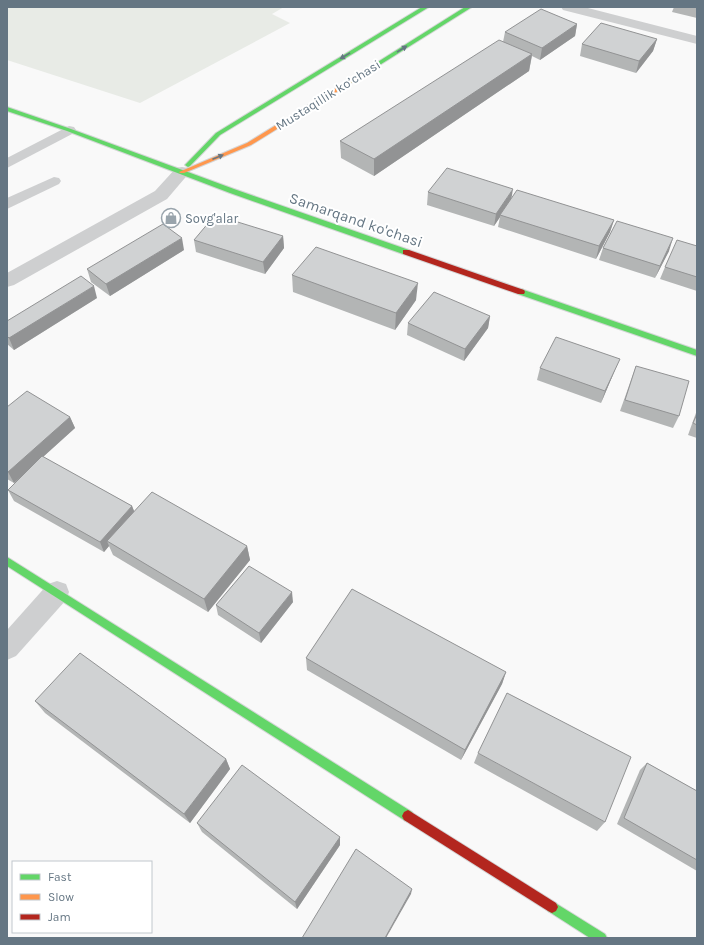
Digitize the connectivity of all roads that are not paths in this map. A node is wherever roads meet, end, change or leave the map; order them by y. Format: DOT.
graph roads {
  1 [pos="426,7"];
  2 [pos="469,7"];
  3 [pos="568,7"];
  4 [pos="697,40"];
  5 [pos="7,109"];
  6 [pos="69,130"];
  7 [pos="7,164"];
  8 [pos="182,172"];
  9 [pos="54,181"];
  10 [pos="7,204"];
  11 [pos="7,281"];
  12 [pos="697,353"];
  13 [pos="7,561"];
  14 [pos="57,592"];
  15 [pos="7,648"];
  16 [pos="601,938"];
  1 -- 8 [label="street, Mustaqillik ko’chasi, one-way"];
  8 -- 2 [label="street, Mustaqillik ko’chasi, one-way"];
  3 -- 4 [label="street"];
  5 -- 6 [label="street, Samarqand ko'chasi"];
  6 -- 7 [label="lane"];
  6 -- 8 [label="street, Samarqand ko'chasi"];
  8 -- 11 [label="street, Mustaqillik ko’chasi"];
  8 -- 12 [label="street, Samarqand ko'chasi"];
  9 -- 10 [label="lane"];
  13 -- 14 [label="street"];
  14 -- 15 [label="street"];
  14 -- 16 [label="street"];
}
